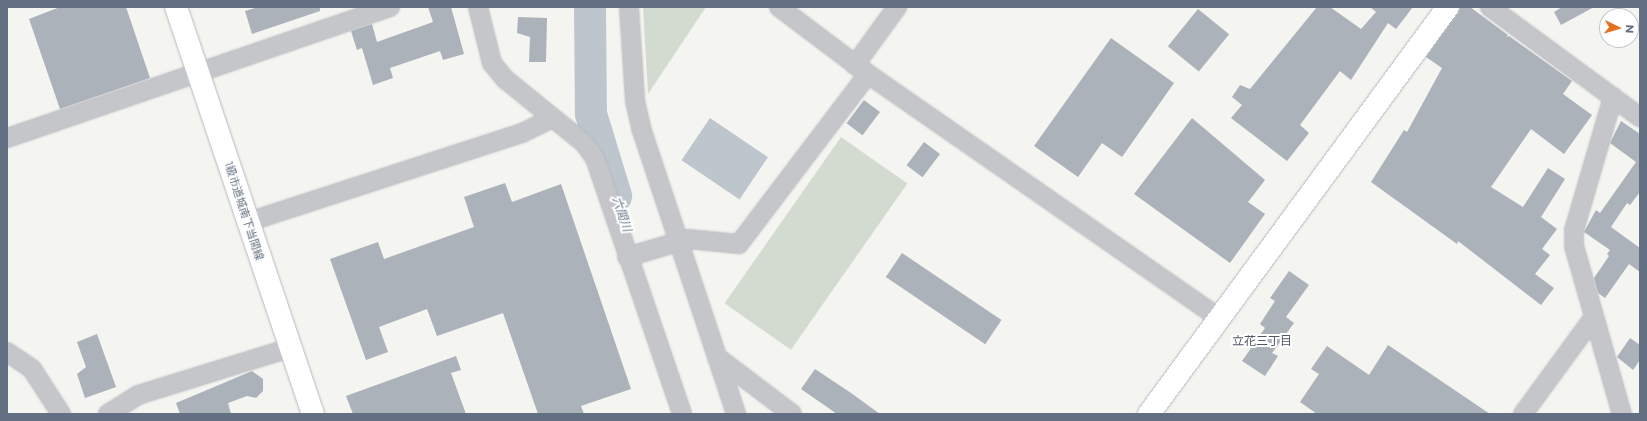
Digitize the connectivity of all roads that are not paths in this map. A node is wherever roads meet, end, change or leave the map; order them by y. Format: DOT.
graph roads {
  1 [pos="176,7"];
  2 [pos="390,7"];
  3 [pos="478,7"];
  4 [pos="629,7"];
  5 [pos="779,7"];
  6 [pos="897,7"];
  7 [pos="1448,7"];
  8 [pos="1490,7"];
  9 [pos="861,69"];
  10 [pos="198,72"];
  11 [pos="1613,97"];
  12 [pos="1640,117"];
  13 [pos="551,118"];
  14 [pos="7,138"];
  15 [pos="248,222"];
  16 [pos="678,242"];
  17 [pos="627,257"];
  18 [pos="1594,317"];
  19 [pos="1219,318"];
  20 [pos="290,348"];
  21 [pos="7,352"];
  22 [pos="717,358"];
  23 [pos="61,414"];
  24 [pos="108,414"];
  25 [pos="313,414"];
  26 [pos="682,414"];
  27 [pos="736,414"];
  28 [pos="792,414"];
  29 [pos="1149,414"];
  30 [pos="1523,414"];
  31 [pos="1622,414"];
  1 -- 10 [label="street, 1級市道城南下当間線"];
  2 -- 10 [label="street"];
  3 -- 13 [label="street"];
  4 -- 16 [label="street"];
  5 -- 9 [label="street"];
  6 -- 9 [label="street"];
  7 -- 19 [label="street"];
  8 -- 11 [label="street"];
  9 -- 16 [label="street"];
  9 -- 19 [label="street"];
  10 -- 14 [label="street"];
  10 -- 15 [label="street, 1級市道城南下当間線"];
  11 -- 12 [label="street"];
  11 -- 18 [label="street"];
  13 -- 15 [label="street"];
  13 -- 17 [label="street"];
  15 -- 20 [label="street, 1級市道城南下当間線"];
  16 -- 17 [label="street"];
  16 -- 22 [label="street"];
  17 -- 26 [label="street"];
  18 -- 30 [label="street"];
  18 -- 31 [label="street"];
  19 -- 29 [label="street"];
  20 -- 24 [label="street"];
  20 -- 25 [label="street, 1級市道城南下当間線"];
  21 -- 23 [label="street"];
  22 -- 27 [label="street"];
  22 -- 28 [label="street"];
}
